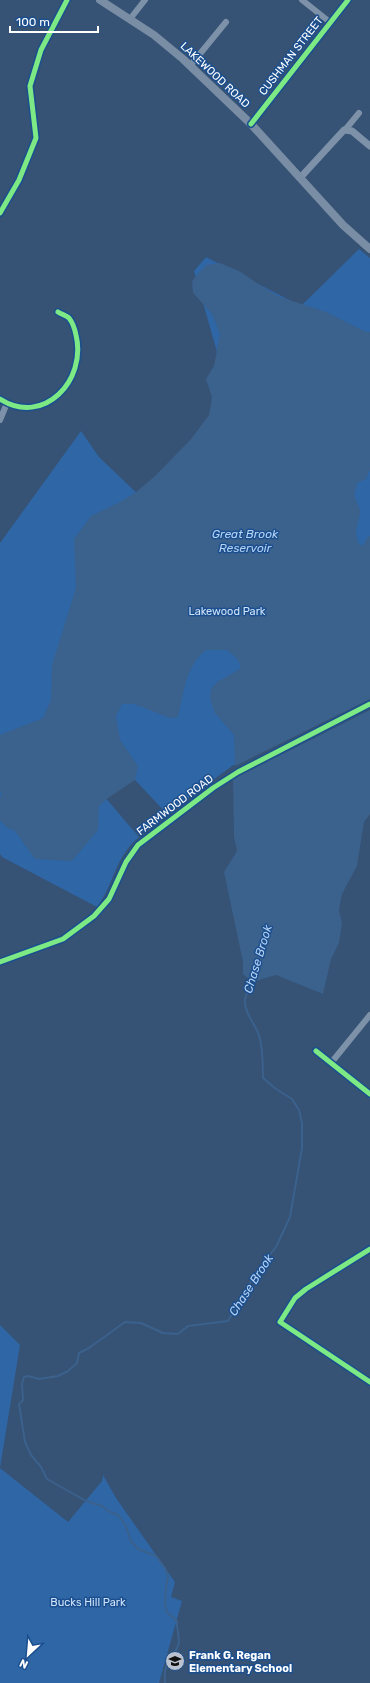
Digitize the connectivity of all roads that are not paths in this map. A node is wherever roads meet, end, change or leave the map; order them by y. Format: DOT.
graph roads {
  1 [pos="67,0"];
  2 [pos="100,0"];
  3 [pos="145,0"];
  4 [pos="302,0"];
  5 [pos="348,0"];
  6 [pos="130,19"];
  7 [pos="226,22"];
  8 [pos="330,23"];
  9 [pos="190,66"];
  10 [pos="359,113"];
  11 [pos="250,124"];
  12 [pos="345,130"];
  13 [pos="370,146"];
  14 [pos="300,178"];
  15 [pos="0,213"];
  16 [pos="370,249"];
  17 [pos="58,312"];
  18 [pos="0,399"];
  19 [pos="7,403"];
  20 [pos="0,420"];
  21 [pos="370,704"];
  22 [pos="0,962"];
  23 [pos="370,1015"];
  24 [pos="316,1051"];
  25 [pos="331,1063"];
  26 [pos="370,1094"];
  27 [pos="370,1249"];
  28 [pos="370,1382"];
  1 -- 15 [label="street"];
  2 -- 6 [label="main road, LAKEWOOD ROAD"];
  3 -- 6 [label="street"];
  4 -- 8 [label="street"];
  5 -- 8 [label="street, CUSHMAN STREET"];
  6 -- 9 [label="main road, LAKEWOOD ROAD"];
  7 -- 9 [label="street"];
  8 -- 11 [label="street, CUSHMAN STREET"];
  9 -- 11 [label="main road, LAKEWOOD ROAD"];
  10 -- 12 [label="street"];
  11 -- 14 [label="main road, LAKEWOOD ROAD"];
  12 -- 13 [label="street"];
  12 -- 14 [label="street"];
  14 -- 16 [label="main road, LAKEWOOD ROAD"];
  17 -- 19 [label="street"];
  18 -- 19 [label="street"];
  19 -- 20 [label="street"];
  21 -- 22 [label="street, FARMWOOD ROAD"];
  23 -- 25 [label="street"];
  24 -- 25 [label="street"];
  25 -- 26 [label="street"];
  27 -- 28 [label="street"];
}
